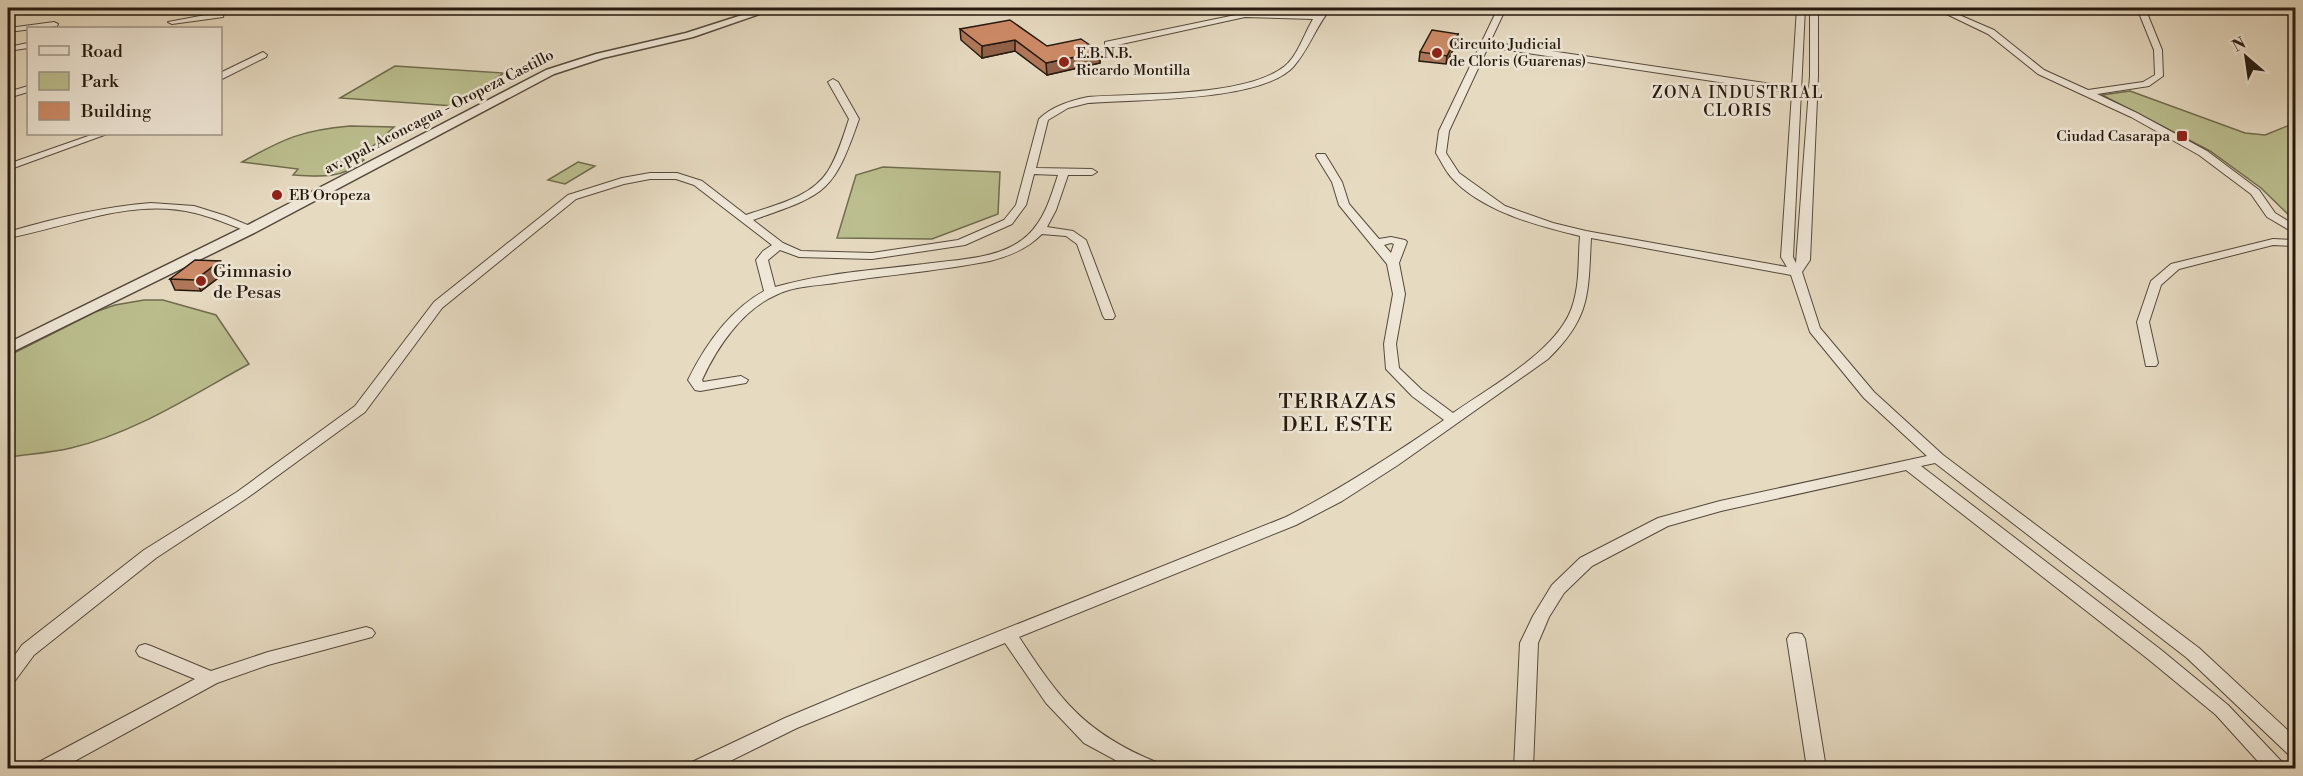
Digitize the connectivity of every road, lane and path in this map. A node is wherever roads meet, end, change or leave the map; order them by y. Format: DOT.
graph roads {
  1 [pos="51,8"];
  2 [pos="221,8"];
  3 [pos="772,8"];
  4 [pos="1327,8"];
  5 [pos="1502,8"];
  6 [pos="1801,8"];
  7 [pos="1814,8"];
  8 [pos="1938,8"];
  9 [pos="2141,8"];
  10 [pos="15,11"];
  11 [pos="1317,17"];
  12 [pos="172,22"];
  13 [pos="54,24"];
  14 [pos="37,27"];
  15 [pos="27,29"];
  16 [pos="8,32"];
  17 [pos="1107,44"];
  18 [pos="1487,44"];
  19 [pos="27,46"];
  20 [pos="8,49"];
  21 [pos="263,55"];
  22 [pos="222,76"];
  23 [pos="833,82"];
  24 [pos="27,89"];
  25 [pos="1797,91"];
  26 [pos="2089,93"];
  27 [pos="8,96"];
  28 [pos="99,135"];
  29 [pos="1321,156"];
  30 [pos="8,167"];
  31 [pos="1030,171"];
  32 [pos="1064,172"];
  33 [pos="1092,172"];
  34 [pos="746,219"];
  35 [pos="251,229"];
  36 [pos="1040,230"];
  37 [pos="2295,231"];
  38 [pos="1586,234"];
  39 [pos="8,235"];
  40 [pos="1376,243"];
  41 [pos="2295,243"];
  42 [pos="779,245"];
  43 [pos="1393,263"];
  44 [pos="1796,272"];
  45 [pos="771,293"];
  46 [pos="1108,315"];
  47 [pos="8,349"];
  48 [pos="2151,363"];
  49 [pos="741,380"];
  50 [pos="1452,419"];
  51 [pos="1938,458"];
  52 [pos="1911,465"];
  53 [pos="366,633"];
  54 [pos="1009,635"];
  55 [pos="1796,639"];
  56 [pos="145,651"];
  57 [pos="8,677"];
  58 [pos="211,678"];
  59 [pos="2295,750"];
  60 [pos="46,768"];
  61 [pos="699,768"];
  62 [pos="1149,768"];
  63 [pos="1523,768"];
  64 [pos="1817,768"];
  65 [pos="2275,768"];
  1 -- 10 [label="street"];
  2 -- 12 [label="street"];
  3 -- 35 [label="street, av. ppal. Aconcagua - Oropeza Castillo"];
  4 -- 11 [label="street"];
  5 -- 18 [label="street"];
  6 -- 25 [label="street"];
  7 -- 44 [label="street"];
  8 -- 26 [label="street"];
  9 -- 26 [label="street"];
  10 -- 16 [label="street"];
  11 -- 17 [label="street"];
  11 -- 31 [label="street"];
  13 -- 14 [label="street"];
  15 -- 16 [label="street"];
  18 -- 25 [label="street"];
  18 -- 38 [label="street"];
  19 -- 20 [label="street"];
  21 -- 22 [label="street"];
  23 -- 34 [label="street"];
  24 -- 27 [label="street"];
  25 -- 44 [label="street"];
  26 -- 37 [label="street"];
  28 -- 30 [label="street"];
  29 -- 40 [label="street"];
  31 -- 32 [label="street"];
  31 -- 42 [label="street"];
  32 -- 33 [label="street"];
  32 -- 36 [label="street"];
  34 -- 42 [label="street"];
  34 -- 57 [label="street"];
  35 -- 39 [label="street"];
  35 -- 47 [label="street, av. ppal. Aconcagua - Oropeza Castillo"];
  36 -- 45 [label="street"];
  36 -- 46 [label="street"];
  38 -- 44 [label="street"];
  38 -- 50 [label="street"];
  40 -- 43 [label="street"];
  40 -- 43 [label="street"];
  41 -- 48 [label="street"];
  42 -- 45 [label="street"];
  43 -- 50 [label="street"];
  44 -- 51 [label="street"];
  45 -- 49 [label="street"];
  50 -- 54 [label="street"];
  51 -- 52 [label="street"];
  51 -- 59 [label="street"];
  52 -- 63 [label="street"];
  52 -- 65 [label="street"];
  53 -- 58 [label="street"];
  54 -- 61 [label="street"];
  54 -- 62 [label="street"];
  55 -- 64 [label="street"];
  56 -- 58 [label="street"];
  58 -- 60 [label="street"];
}
